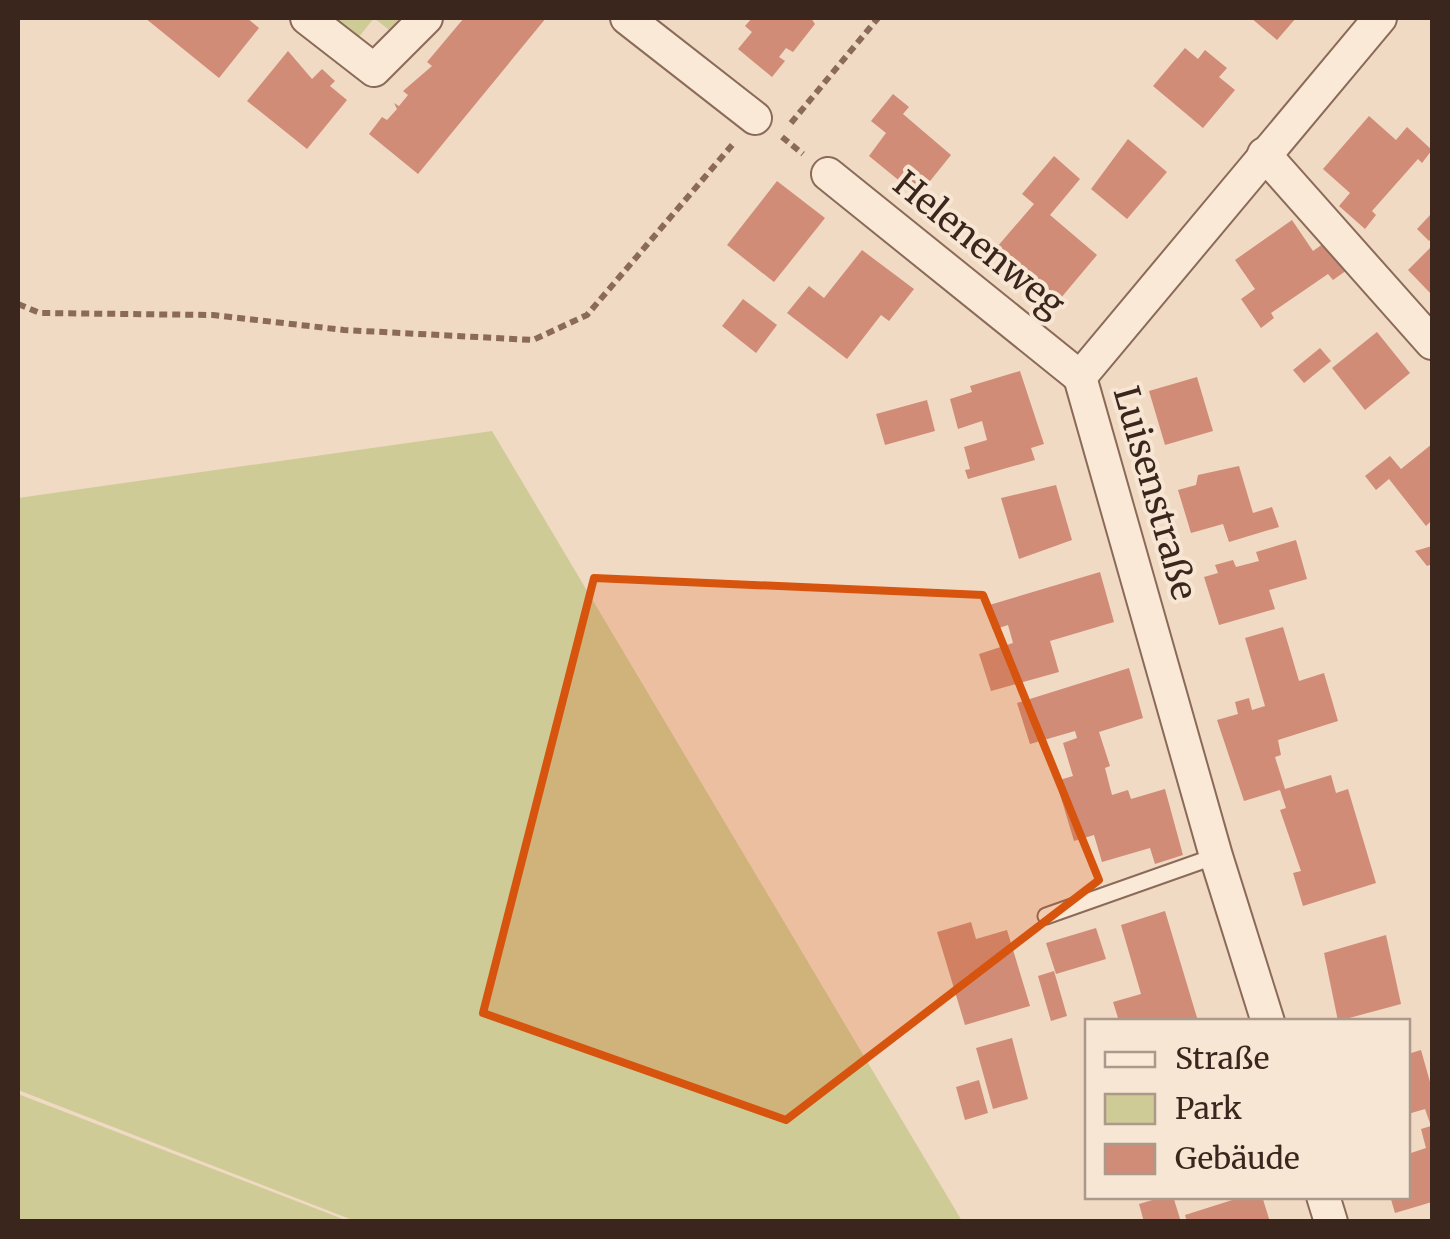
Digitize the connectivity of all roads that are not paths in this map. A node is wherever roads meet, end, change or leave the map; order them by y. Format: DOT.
graph roads {
  1 [pos="308,18"];
  2 [pos="426,18"];
  3 [pos="627,18"];
  4 [pos="1380,18"];
  5 [pos="768,127"];
  6 [pos="1264,154"];
  7 [pos="828,174"];
  8 [pos="1432,343"];
  9 [pos="1080,377"];
  10 [pos="1216,856"];
  11 [pos="1046,916"];
  12 [pos="1267,1019"];
  1 -- 2 [label="street"];
  3 -- 5 [label="street"];
  4 -- 6 [label="street, Luisenstraße"];
  6 -- 8 [label="street"];
  6 -- 9 [label="street, Luisenstraße"];
  7 -- 9 [label="street, Helenenweg"];
  9 -- 10 [label="street, Luisenstraße"];
  10 -- 11 [label="lane"];
  10 -- 12 [label="street, Luisenstraße"];
}
